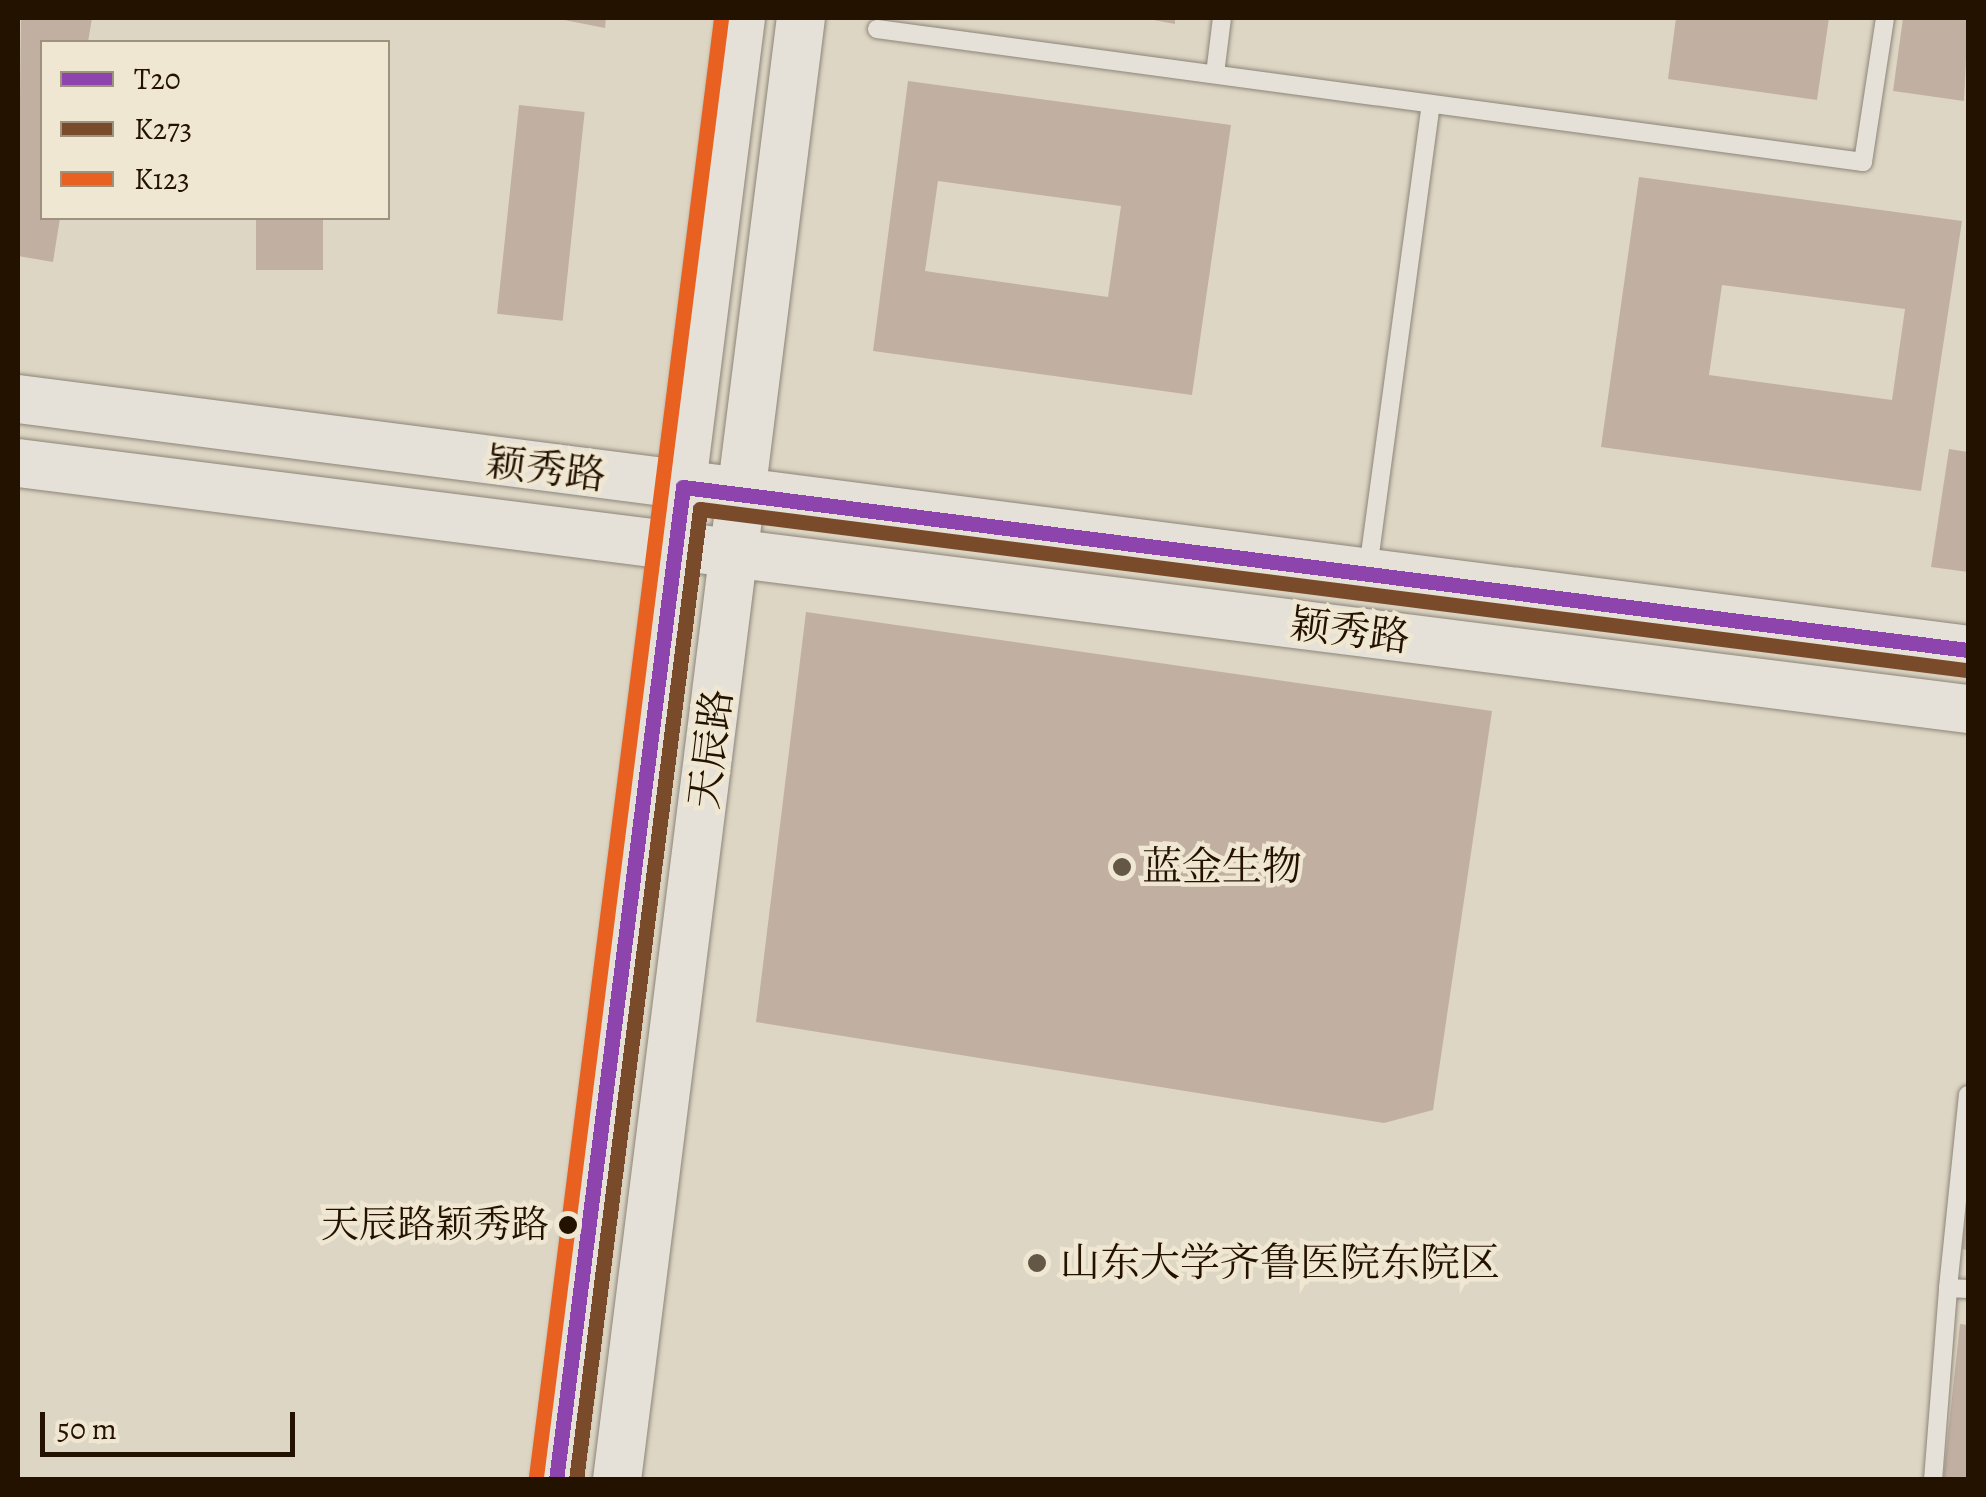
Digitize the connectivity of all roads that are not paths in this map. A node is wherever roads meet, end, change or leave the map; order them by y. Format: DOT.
graph roads {
  1 [pos="742,18"];
  2 [pos="801,18"];
  3 [pos="1222,18"];
  4 [pos="1885,18"];
  5 [pos="877,29"];
  6 [pos="1215,74"];
  7 [pos="1431,104"];
  8 [pos="18,400"];
  9 [pos="18,463"];
  10 [pos="684,487"];
  11 [pos="743,495"];
  12 [pos="676,546"];
  13 [pos="736,554"];
  14 [pos="1367,574"];
  15 [pos="1968,650"];
  16 [pos="1968,709"];
  17 [pos="1968,1094"];
  18 [pos="1948,1288"];
  19 [pos="1968,1288"];
  20 [pos="556,1480"];
  21 [pos="617,1480"];
  22 [pos="1933,1480"];
  1 -- 10 [label="main road, 天辰路"];
  2 -- 11 [label="main road, 天辰路"];
  3 -- 6 [label="lane"];
  4 -- 7 [label="lane"];
  5 -- 6 [label="lane"];
  6 -- 7 [label="lane"];
  7 -- 14 [label="lane"];
  8 -- 10 [label="main road, 颖秀路"];
  9 -- 12 [label="main road, 颖秀路"];
  10 -- 11 [label="main road, 颖秀路"];
  10 -- 12 [label="main road, 天辰路"];
  11 -- 13 [label="main road, 天辰路"];
  11 -- 14 [label="main road, 颖秀路"];
  12 -- 13 [label="main road, 颖秀路"];
  12 -- 20 [label="main road, 天辰路"];
  13 -- 16 [label="main road, 颖秀路"];
  13 -- 21 [label="main road, 天辰路"];
  14 -- 15 [label="main road, 颖秀路"];
  17 -- 18 [label="lane"];
  18 -- 19 [label="lane"];
  18 -- 22 [label="lane"];
}
